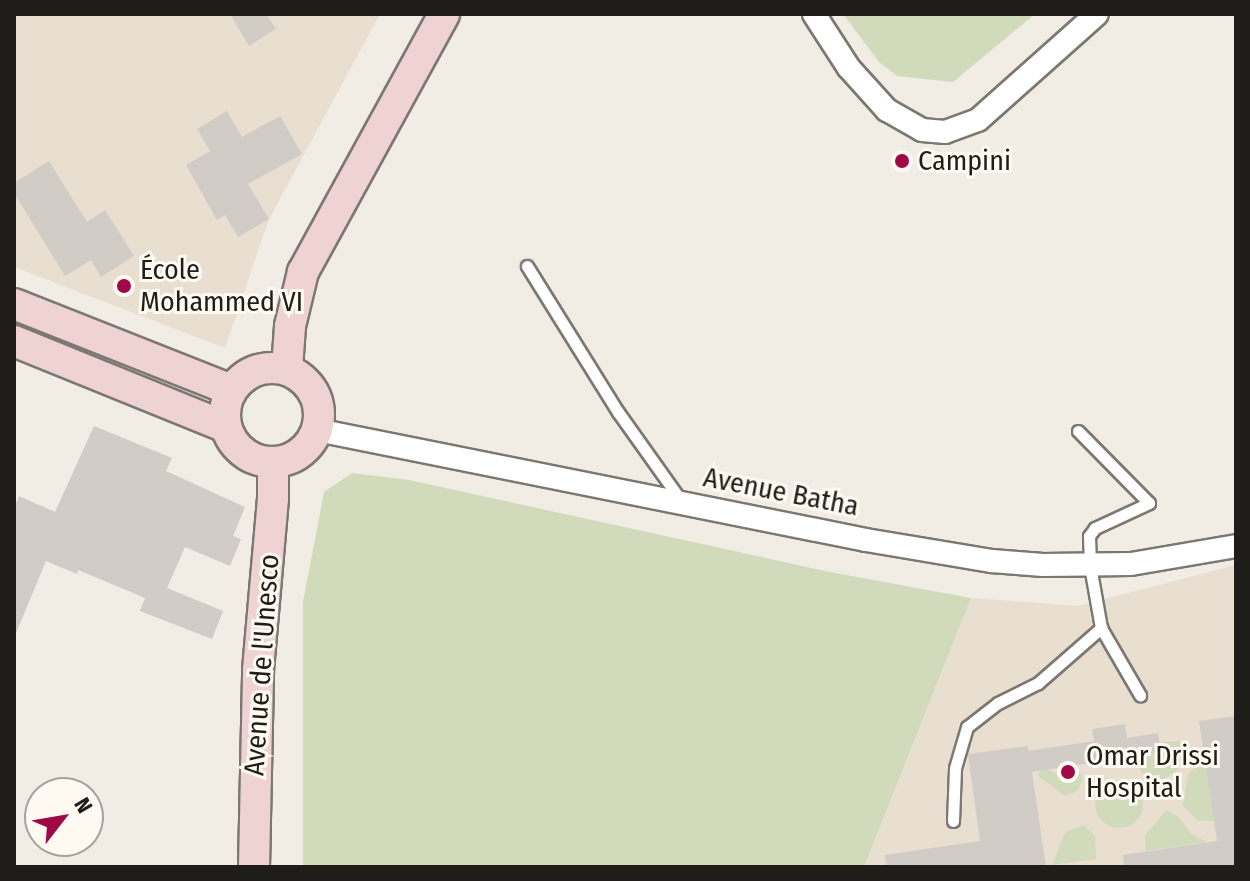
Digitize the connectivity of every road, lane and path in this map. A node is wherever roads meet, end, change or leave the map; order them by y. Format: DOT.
graph roads {
  1 [pos="444,14"];
  2 [pos="814,14"];
  3 [pos="1097,14"];
  4 [pos="527,266"];
  5 [pos="14,304"];
  6 [pos="14,341"];
  7 [pos="287,369"];
  8 [pos="231,390"];
  9 [pos="226,427"];
  10 [pos="317,430"];
  11 [pos="1078,431"];
  12 [pos="273,463"];
  13 [pos="682,503"];
  14 [pos="1236,546"];
  15 [pos="1090,566"];
  16 [pos="1101,628"];
  17 [pos="1140,695"];
  18 [pos="953,821"];
  19 [pos="254,867"];
  1 -- 7 [label="main road"];
  2 -- 3 [label="street"];
  4 -- 13 [label="lane"];
  5 -- 8 [label="main road"];
  6 -- 9 [label="main road"];
  7 -- 8 [label="main road"];
  7 -- 10 [label="main road"];
  8 -- 9 [label="main road"];
  9 -- 12 [label="main road"];
  10 -- 12 [label="main road"];
  10 -- 13 [label="street, Avenue Batha"];
  11 -- 15 [label="lane"];
  12 -- 19 [label="main road, Avenue de l'Unesco"];
  13 -- 15 [label="street, Avenue Batha"];
  14 -- 15 [label="street, Avenue Batha"];
  15 -- 16 [label="lane"];
  16 -- 17 [label="lane"];
  16 -- 18 [label="lane"];
}
